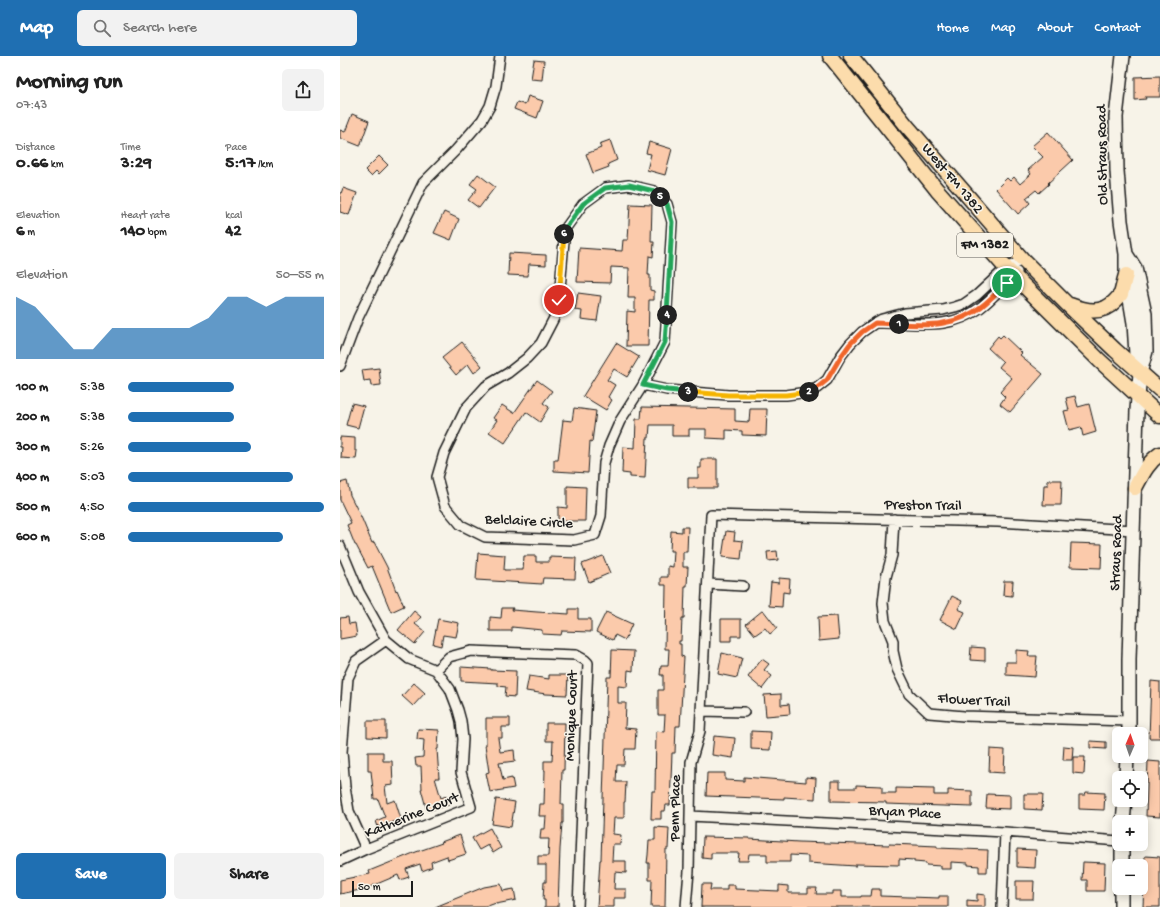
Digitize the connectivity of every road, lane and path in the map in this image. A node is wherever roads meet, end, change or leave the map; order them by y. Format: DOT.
graph roads {
  1 [pos="500,56"];
  2 [pos="830,56"];
  3 [pos="850,56"];
  4 [pos="1126,56"];
  5 [pos="1126,254"];
  6 [pos="1023,260"];
  7 [pos="1010,272"];
  8 [pos="1126,275"];
  9 [pos="1067,304"];
  10 [pos="875,323"];
  11 [pos="340,366"];
  12 [pos="1140,372"];
  13 [pos="643,385"];
  14 [pos="1160,390"];
  15 [pos="1138,397"];
  16 [pos="1160,416"];
  17 [pos="1160,454"];
  18 [pos="1135,488"];
  19 [pos="711,515"];
  20 [pos="894,519"];
  21 [pos="1134,530"];
  22 [pos="340,546"];
  23 [pos="708,584"];
  24 [pos="743,586"];
  25 [pos="386,640"];
  26 [pos="436,670"];
  27 [pos="702,711"];
  28 [pos="744,712"];
  29 [pos="1130,721"];
  30 [pos="1130,727"];
  31 [pos="690,816"];
  32 [pos="1005,832"];
  33 [pos="1112,840"];
  34 [pos="366,849"];
  35 [pos="340,861"];
  36 [pos="1121,895"];
  37 [pos="578,907"];
  38 [pos="686,907"];
  39 [pos="1002,907"];
  40 [pos="1121,907"];
  1 -- 11 [label="street"];
  2 -- 7 [label="main road, West FM 1382 / FM 1382"];
  3 -- 6 [label="main road, West FM 1382 / FM 1382"];
  4 -- 5 [label="street, Old Straus Road"];
  5 -- 8 [label="street, Old Straus Road"];
  5 -- 12 [label="street, Old Straus Road"];
  6 -- 7 [label="street"];
  6 -- 9 [label="main road, West FM 1382 / FM 1382"];
  7 -- 10 [label="street"];
  7 -- 10 [label="street"];
  7 -- 15 [label="main road, West FM 1382 / FM 1382"];
  8 -- 9 [label="main road"];
  8 -- 12 [label="street, Old Straus Road"];
  9 -- 12 [label="main road, West FM 1382 / FM 1382"];
  10 -- 13 [label="street"];
  12 -- 14 [label="main road, West FM 1382 / FM 1382"];
  12 -- 15 [label="street, Straus Road"];
  13 -- 13 [label="street, Belclaire Circle"];
  15 -- 16 [label="main road, West FM 1382 / FM 1382"];
  15 -- 18 [label="street, Straus Road"];
  17 -- 18 [label="main road"];
  18 -- 21 [label="street, Straus Road"];
  19 -- 20 [label="street, Preston Trail"];
  19 -- 23 [label="street, Penn Place"];
  20 -- 21 [label="street, Preston Trail"];
  20 -- 29 [label="street, Flower Trail"];
  21 -- 29 [label="street, Straus Road"];
  22 -- 25 [label="street"];
  23 -- 24 [label="street"];
  23 -- 27 [label="street, Penn Place"];
  25 -- 26 [label="street"];
  25 -- 34 [label="street"];
  26 -- 34 [label="street, Katherine Court"];
  26 -- 37 [label="street, Monique Court"];
  27 -- 28 [label="street"];
  27 -- 31 [label="street, Penn Place"];
  29 -- 30 [label="street, Straus Road"];
  31 -- 32 [label="street, Bryan Place"];
  31 -- 38 [label="street, Penn Place"];
  32 -- 33 [label="street, Bryan Place"];
  32 -- 39 [label="street"];
  34 -- 35 [label="street, Katherine Court"];
  36 -- 40 [label="street"];
}
